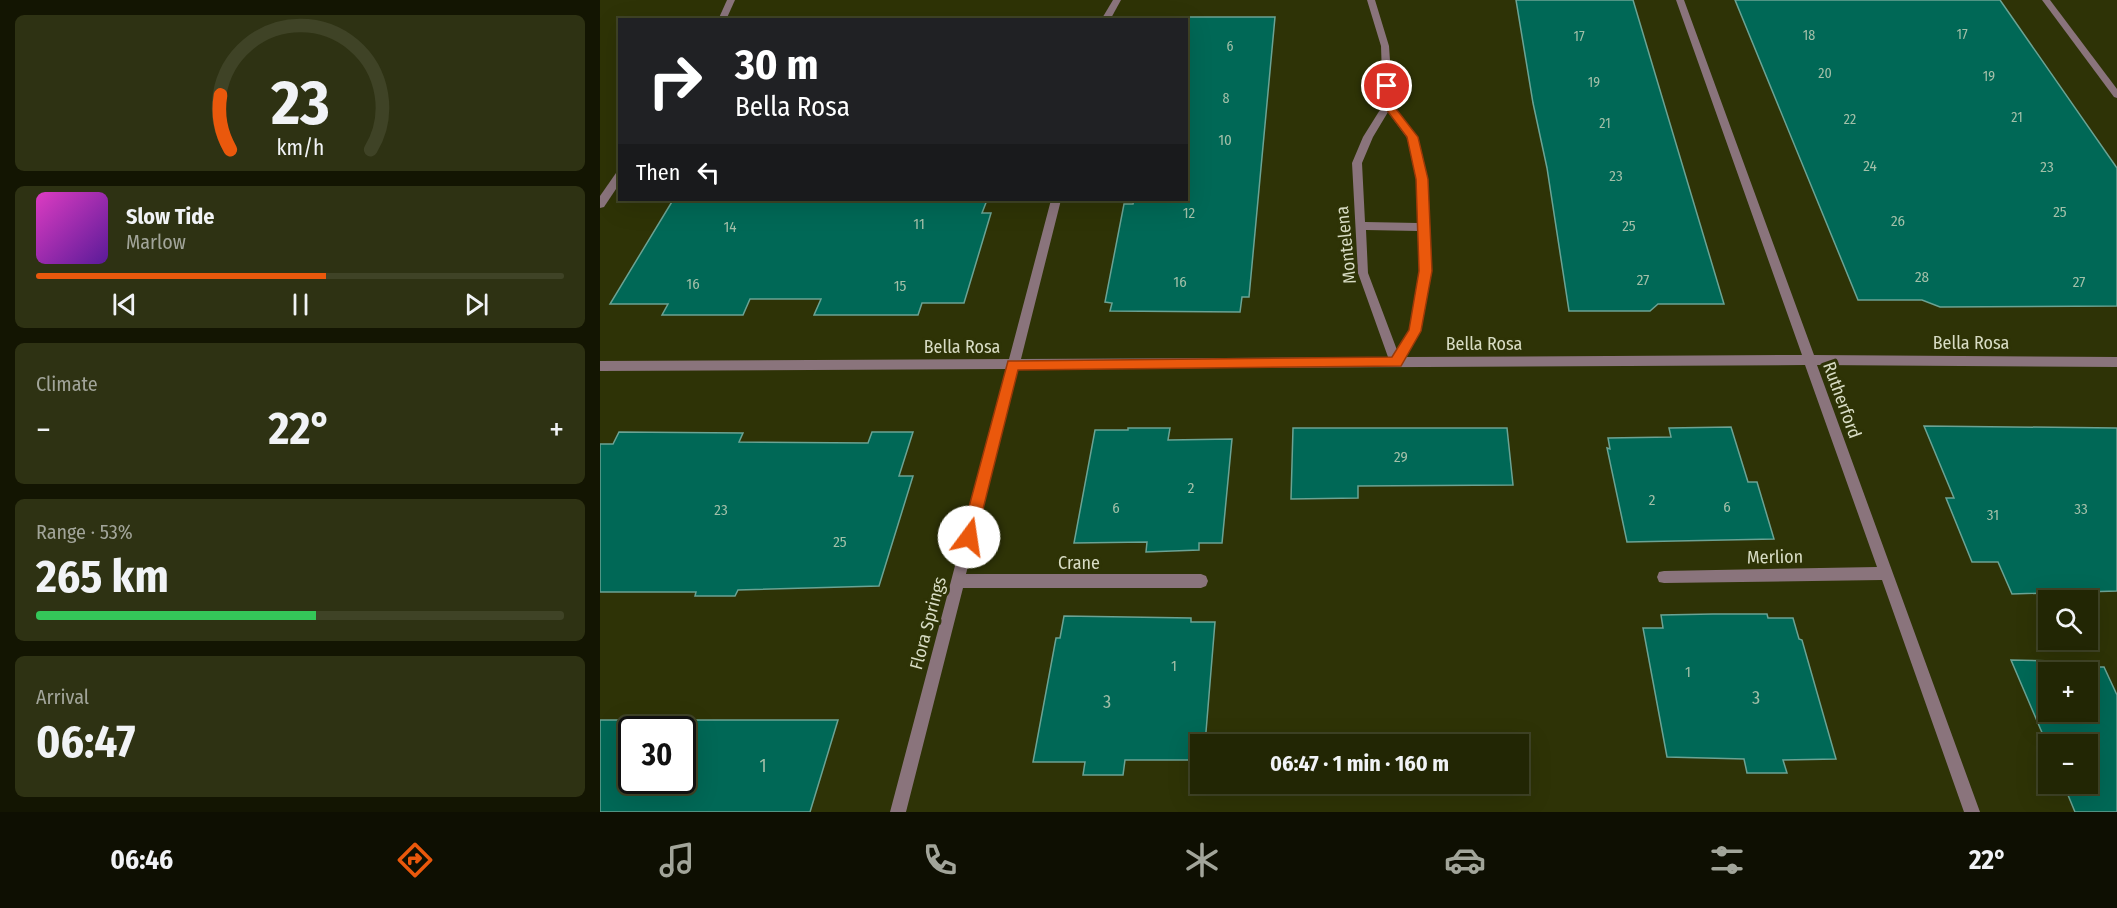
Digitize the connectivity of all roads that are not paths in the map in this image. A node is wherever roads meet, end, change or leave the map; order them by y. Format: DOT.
graph roads {
  1 [pos="731,0"];
  2 [pos="1117,0"];
  3 [pos="1371,0"];
  4 [pos="1680,0"];
  5 [pos="2046,0"];
  6 [pos="723,18"];
  7 [pos="1106,18"];
  8 [pos="2117,95"];
  9 [pos="1388,105"];
  10 [pos="618,178"];
  11 [pos="1056,201"];
  12 [pos="600,204"];
  13 [pos="1360,226"];
  14 [pos="1424,227"];
  15 [pos="1808,360"];
  16 [pos="2117,362"];
  17 [pos="1396,363"];
  18 [pos="1013,365"];
  19 [pos="600,366"];
  20 [pos="1886,573"];
  21 [pos="1664,577"];
  22 [pos="957,581"];
  23 [pos="1201,581"];
  24 [pos="897,812"];
  25 [pos="1972,812"];
  1 -- 6 [label="street"];
  2 -- 7 [label="street"];
  3 -- 9 [label="street"];
  4 -- 15 [label="street, Rutherford"];
  5 -- 8 [label="street"];
  9 -- 13 [label="street, Montelena"];
  9 -- 14 [label="street"];
  10 -- 12 [label="street"];
  11 -- 18 [label="street, Flora Springs"];
  13 -- 14 [label="street"];
  13 -- 17 [label="street, Montelena"];
  14 -- 17 [label="street"];
  15 -- 16 [label="street, Bella Rosa"];
  15 -- 17 [label="street, Bella Rosa"];
  15 -- 20 [label="street, Rutherford"];
  17 -- 18 [label="street, Bella Rosa"];
  18 -- 19 [label="street, Bella Rosa"];
  18 -- 22 [label="street, Flora Springs"];
  20 -- 21 [label="street, Merlion"];
  20 -- 25 [label="street, Rutherford"];
  22 -- 23 [label="street, Crane"];
  22 -- 24 [label="street, Flora Springs"];
}
